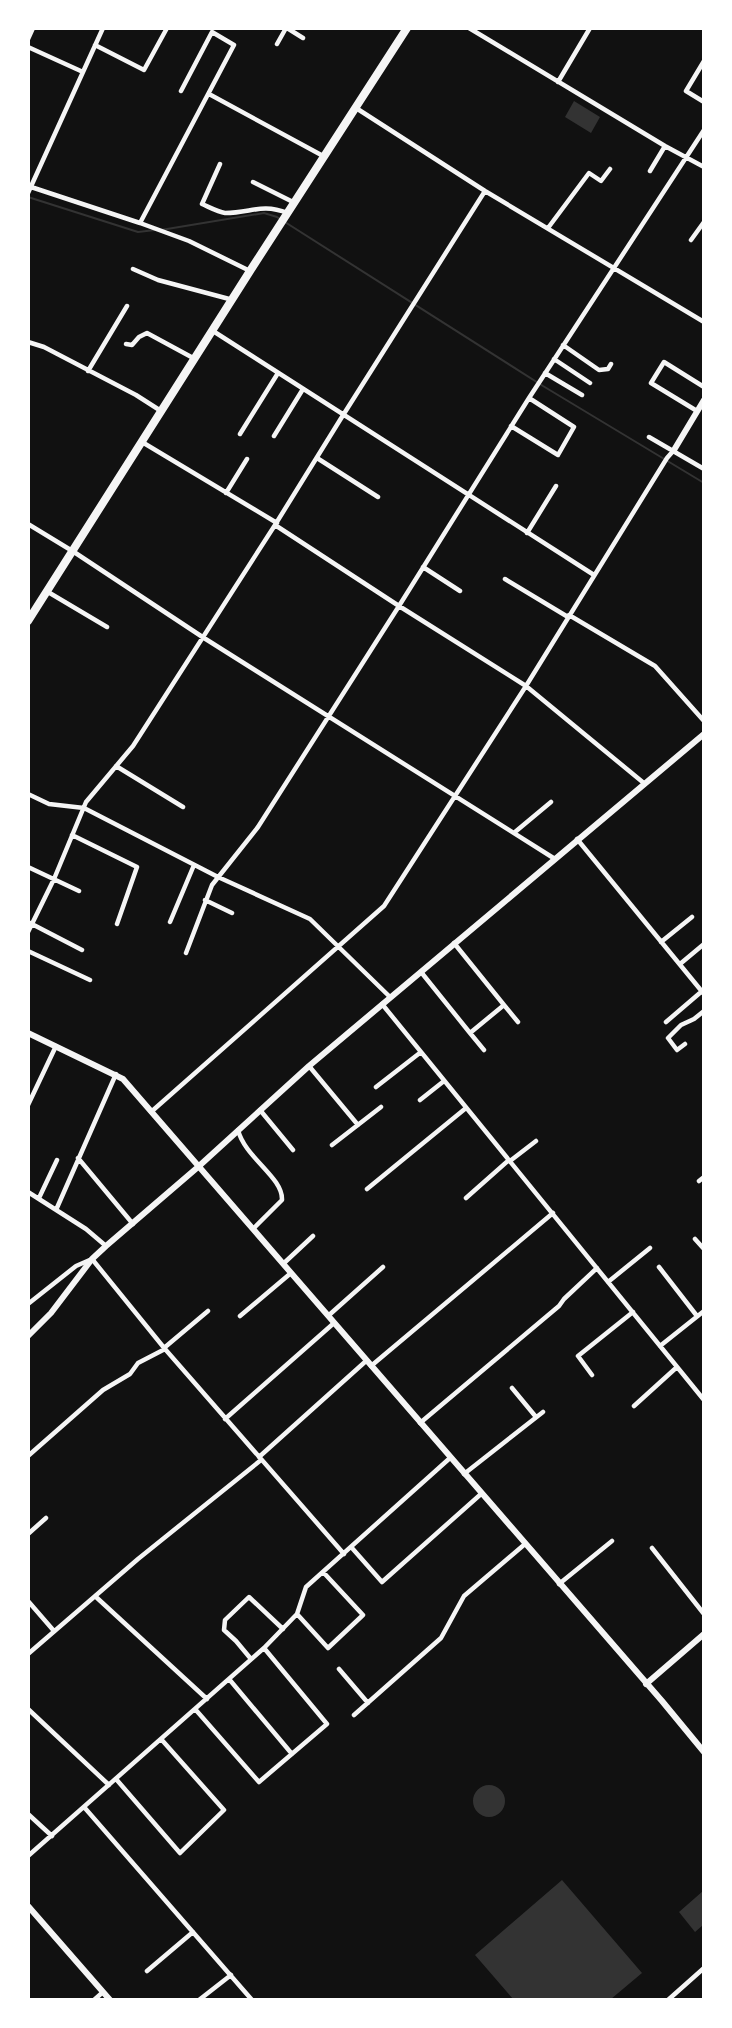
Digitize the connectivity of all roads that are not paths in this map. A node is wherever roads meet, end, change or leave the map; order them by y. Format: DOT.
graph roads {
  1 [pos="33,28"];
  2 [pos="103,28"];
  3 [pos="166,28"];
  4 [pos="206,28"];
  5 [pos="287,28"];
  6 [pos="407,28"];
  7 [pos="469,28"];
  8 [pos="590,28"];
  9 [pos="212,32"];
  10 [pos="303,38"];
  11 [pos="28,39"];
  12 [pos="277,44"];
  13 [pos="95,45"];
  14 [pos="28,47"];
  15 [pos="704,61"];
  16 [pos="83,72"];
  17 [pos="558,82"];
  18 [pos="181,92"];
  19 [pos="209,94"];
  20 [pos="704,102"];
  21 [pos="356,108"];
  22 [pos="704,130"];
  23 [pos="665,147"];
  24 [pos="325,157"];
  25 [pos="687,157"];
  26 [pos="220,164"];
  27 [pos="704,167"];
  28 [pos="610,168"];
  29 [pos="650,171"];
  30 [pos="253,182"];
  31 [pos="30,187"];
  32 [pos="484,191"];
  33 [pos="28,193"];
  34 [pos="295,203"];
  35 [pos="287,215"];
  36 [pos="704,222"];
  37 [pos="140,223"];
  38 [pos="548,228"];
  39 [pos="691,240"];
  40 [pos="614,268"];
  41 [pos="133,269"];
  42 [pos="250,271"];
  43 [pos="233,300"];
  44 [pos="127,306"];
  45 [pos="704,322"];
  46 [pos="213,331"];
  47 [pos="28,342"];
  48 [pos="126,344"];
  49 [pos="563,345"];
  50 [pos="195,359"];
  51 [pos="554,359"];
  52 [pos="611,364"];
  53 [pos="88,371"];
  54 [pos="278,373"];
  55 [pos="545,373"];
  56 [pos="590,382"];
  57 [pos="704,387"];
  58 [pos="303,389"];
  59 [pos="582,395"];
  60 [pos="529,398"];
  61 [pos="704,400"];
  62 [pos="161,411"];
  63 [pos="697,411"];
  64 [pos="343,415"];
  65 [pos="511,426"];
  66 [pos="240,434"];
  67 [pos="274,436"];
  68 [pos="649,437"];
  69 [pos="142,442"];
  70 [pos="674,450"];
  71 [pos="316,458"];
  72 [pos="247,459"];
  73 [pos="704,469"];
  74 [pos="556,486"];
  75 [pos="226,493"];
  76 [pos="468,494"];
  77 [pos="378,497"];
  78 [pos="28,524"];
  79 [pos="276,524"];
  80 [pos="527,533"];
  81 [pos="74,552"];
  82 [pos="423,567"];
  83 [pos="594,574"];
  84 [pos="505,579"];
  85 [pos="460,591"];
  86 [pos="48,592"];
  87 [pos="399,606"];
  88 [pos="568,616"];
  89 [pos="28,621"];
  90 [pos="107,627"];
  91 [pos="204,638"];
  92 [pos="526,686"];
  93 [pos="328,716"];
  94 [pos="704,721"];
  95 [pos="704,734"];
  96 [pos="116,766"];
  97 [pos="645,784"];
  98 [pos="28,794"];
  99 [pos="454,795"];
  100 [pos="551,802"];
  101 [pos="183,807"];
  102 [pos="84,808"];
  103 [pos="515,832"];
  104 [pos="72,835"];
  105 [pos="577,840"];
  106 [pos="555,859"];
  107 [pos="194,865"];
  108 [pos="28,867"];
  109 [pos="218,877"];
  110 [pos="54,879"];
  111 [pos="79,891"];
  112 [pos="205,900"];
  113 [pos="232,913"];
  114 [pos="692,917"];
  115 [pos="170,922"];
  116 [pos="30,923"];
  117 [pos="117,924"];
  118 [pos="28,932"];
  119 [pos="661,942"];
  120 [pos="454,943"];
  121 [pos="704,944"];
  122 [pos="338,946"];
  123 [pos="82,950"];
  124 [pos="28,951"];
  125 [pos="186,952"];
  126 [pos="680,964"];
  127 [pos="421,972"];
  128 [pos="90,980"];
  129 [pos="702,993"];
  130 [pos="390,998"];
  131 [pos="382,1004"];
  132 [pos="504,1005"];
  133 [pos="704,1011"];
  134 [pos="518,1022"];
  135 [pos="666,1022"];
  136 [pos="470,1033"];
  137 [pos="28,1034"];
  138 [pos="685,1044"];
  139 [pos="56,1046"];
  140 [pos="484,1050"];
  141 [pos="421,1052"];
  142 [pos="309,1066"];
  143 [pos="116,1074"];
  144 [pos="444,1081"];
  145 [pos="376,1087"];
  146 [pos="420,1100"];
  147 [pos="28,1105"];
  148 [pos="381,1107"];
  149 [pos="466,1108"];
  150 [pos="260,1110"];
  151 [pos="151,1112"];
  152 [pos="358,1125"];
  153 [pos="238,1130"];
  154 [pos="536,1141"];
  155 [pos="333,1145"];
  156 [pos="293,1150"];
  157 [pos="78,1158"];
  158 [pos="57,1160"];
  159 [pos="510,1161"];
  160 [pos="198,1167"];
  161 [pos="367,1189"];
  162 [pos="28,1192"];
  163 [pos="39,1198"];
  164 [pos="466,1198"];
  165 [pos="56,1210"];
  166 [pos="553,1213"];
  167 [pos="133,1224"];
  168 [pos="253,1229"];
  169 [pos="313,1236"];
  170 [pos="695,1239"];
  171 [pos="106,1246"];
  172 [pos="650,1248"];
  173 [pos="704,1249"];
  174 [pos="92,1259"];
  175 [pos="283,1264"];
  176 [pos="383,1267"];
  177 [pos="597,1268"];
  178 [pos="659,1268"];
  179 [pos="291,1273"];
  180 [pos="608,1282"];
  181 [pos="28,1304"];
  182 [pos="208,1311"];
  183 [pos="704,1311"];
  184 [pos="633,1312"];
  185 [pos="240,1316"];
  186 [pos="328,1316"];
  187 [pos="697,1316"];
  188 [pos="334,1323"];
  189 [pos="28,1336"];
  190 [pos="660,1346"];
  191 [pos="165,1348"];
  192 [pos="368,1363"];
  193 [pos="677,1367"];
  194 [pos="592,1375"];
  195 [pos="512,1388"];
  196 [pos="704,1400"];
  197 [pos="634,1406"];
  198 [pos="543,1412"];
  199 [pos="536,1417"];
  200 [pos="225,1419"];
  201 [pos="420,1423"];
  202 [pos="28,1455"];
  203 [pos="450,1458"];
  204 [pos="260,1459"];
  205 [pos="464,1474"];
  206 [pos="481,1494"];
  207 [pos="46,1518"];
  208 [pos="28,1534"];
  209 [pos="612,1541"];
  210 [pos="525,1544"];
  211 [pos="352,1548"];
  212 [pos="652,1548"];
  213 [pos="344,1554"];
  214 [pos="324,1573"];
  215 [pos="559,1584"];
  216 [pos="96,1597"];
  217 [pos="28,1601"];
  218 [pos="297,1614"];
  219 [pos="704,1614"];
  220 [pos="283,1629"];
  221 [pos="54,1631"];
  222 [pos="704,1634"];
  223 [pos="264,1648"];
  224 [pos="28,1654"];
  225 [pos="251,1659"];
  226 [pos="339,1669"];
  227 [pos="229,1679"];
  228 [pos="646,1684"];
  229 [pos="207,1699"];
  230 [pos="368,1703"];
  231 [pos="28,1709"];
  232 [pos="195,1709"];
  233 [pos="354,1715"];
  234 [pos="161,1739"];
  235 [pos="704,1752"];
  236 [pos="292,1754"];
  237 [pos="116,1779"];
  238 [pos="109,1785"];
  239 [pos="84,1807"];
  240 [pos="28,1814"];
  241 [pos="52,1836"];
  242 [pos="28,1856"];
  243 [pos="28,1906"];
  244 [pos="193,1932"];
  245 [pos="704,1968"];
  246 [pos="147,1971"];
  247 [pos="231,1975"];
  248 [pos="103,1992"];
  249 [pos="94,2000"];
  250 [pos="110,2000"];
  251 [pos="199,2000"];
  252 [pos="252,2000"];
  253 [pos="668,2000"];
  1 -- 11 [label="street"];
  2 -- 13 [label="street"];
  3 -- 13 [label="street"];
  4 -- 9 [label="street"];
  5 -- 10 [label="street"];
  5 -- 12 [label="street"];
  6 -- 21 [label="highway"];
  7 -- 17 [label="street"];
  8 -- 17 [label="street"];
  9 -- 18 [label="street"];
  9 -- 19 [label="street"];
  13 -- 16 [label="street"];
  14 -- 16 [label="street"];
  15 -- 20 [label="street"];
  16 -- 31 [label="street"];
  17 -- 23 [label="street"];
  19 -- 24 [label="street"];
  19 -- 37 [label="street"];
  21 -- 24 [label="highway"];
  21 -- 32 [label="street"];
  22 -- 25 [label="street"];
  23 -- 25 [label="street"];
  23 -- 29 [label="street"];
  24 -- 34 [label="highway"];
  25 -- 27 [label="street"];
  25 -- 40 [label="street"];
  26 -- 35 [label="street"];
  28 -- 38 [label="street"];
  30 -- 34 [label="street"];
  31 -- 33 [label="street"];
  31 -- 37 [label="street"];
  32 -- 38 [label="street"];
  32 -- 64 [label="street"];
  34 -- 35 [label="highway"];
  35 -- 42 [label="highway"];
  36 -- 39 [label="street"];
  37 -- 42 [label="street"];
  38 -- 40 [label="street"];
  40 -- 45 [label="street"];
  40 -- 49 [label="street"];
  41 -- 43 [label="street"];
  42 -- 43 [label="highway"];
  43 -- 46 [label="highway"];
  44 -- 53 [label="street"];
  46 -- 50 [label="highway"];
  46 -- 54 [label="street"];
  47 -- 53 [label="street"];
  48 -- 50 [label="street"];
  49 -- 51 [label="street"];
  49 -- 52 [label="street"];
  50 -- 62 [label="highway"];
  51 -- 55 [label="street"];
  51 -- 56 [label="street"];
  53 -- 62 [label="street"];
  54 -- 58 [label="street"];
  54 -- 66 [label="street"];
  55 -- 59 [label="street"];
  55 -- 60 [label="street"];
  57 -- 63 [label="street"];
  58 -- 64 [label="street"];
  58 -- 67 [label="street"];
  60 -- 65 [label="street"];
  60 -- 65 [label="street"];
  61 -- 63 [label="street"];
  62 -- 69 [label="highway"];
  63 -- 70 [label="street"];
  64 -- 71 [label="street"];
  64 -- 76 [label="street"];
  65 -- 76 [label="street"];
  68 -- 70 [label="street"];
  69 -- 75 [label="street"];
  69 -- 81 [label="highway"];
  70 -- 73 [label="street"];
  70 -- 83 [label="street"];
  71 -- 77 [label="street"];
  71 -- 79 [label="street"];
  72 -- 75 [label="street"];
  74 -- 80 [label="street"];
  75 -- 79 [label="street"];
  76 -- 80 [label="street"];
  76 -- 82 [label="street"];
  78 -- 81 [label="street"];
  79 -- 87 [label="street"];
  79 -- 91 [label="street"];
  80 -- 83 [label="street"];
  81 -- 86 [label="highway"];
  81 -- 91 [label="street"];
  82 -- 85 [label="street"];
  82 -- 87 [label="street"];
  83 -- 88 [label="street"];
  84 -- 88 [label="street"];
  86 -- 89 [label="highway"];
  86 -- 90 [label="street"];
  87 -- 92 [label="street"];
  87 -- 93 [label="street"];
  88 -- 92 [label="street"];
  88 -- 94 [label="street"];
  91 -- 93 [label="street"];
  91 -- 96 [label="street"];
  92 -- 97 [label="street"];
  92 -- 99 [label="street"];
  93 -- 99 [label="street"];
  93 -- 109 [label="street"];
  95 -- 97 [label="street"];
  96 -- 101 [label="street"];
  96 -- 102 [label="street"];
  97 -- 105 [label="street"];
  98 -- 102 [label="street"];
  99 -- 103 [label="street"];
  99 -- 122 [label="street"];
  100 -- 103 [label="street"];
  102 -- 104 [label="street"];
  102 -- 107 [label="street"];
  103 -- 106 [label="street"];
  104 -- 110 [label="street"];
  104 -- 117 [label="street"];
  105 -- 106 [label="street"];
  105 -- 119 [label="street"];
  106 -- 120 [label="street"];
  107 -- 109 [label="street"];
  107 -- 115 [label="street"];
  108 -- 110 [label="street"];
  109 -- 112 [label="street"];
  109 -- 122 [label="street"];
  110 -- 111 [label="street"];
  110 -- 116 [label="street"];
  112 -- 113 [label="street"];
  112 -- 125 [label="street"];
  114 -- 119 [label="street"];
  116 -- 118 [label="street"];
  116 -- 123 [label="street"];
  119 -- 126 [label="street"];
  120 -- 127 [label="street"];
  120 -- 132 [label="street"];
  121 -- 126 [label="street"];
  122 -- 130 [label="street"];
  122 -- 151 [label="street"];
  124 -- 128 [label="street"];
  126 -- 129 [label="street"];
  127 -- 130 [label="street"];
  127 -- 136 [label="street"];
  129 -- 135 [label="street"];
  130 -- 131 [label="street"];
  131 -- 141 [label="street"];
  131 -- 142 [label="street"];
  132 -- 134 [label="street"];
  132 -- 136 [label="street"];
  133 -- 138 [label="street"];
  136 -- 140 [label="street"];
  137 -- 139 [label="street"];
  139 -- 143 [label="street"];
  139 -- 147 [label="street"];
  141 -- 144 [label="street"];
  141 -- 145 [label="street"];
  142 -- 150 [label="street"];
  142 -- 152 [label="street"];
  143 -- 151 [label="street"];
  143 -- 157 [label="street"];
  144 -- 146 [label="street"];
  144 -- 149 [label="street"];
  148 -- 152 [label="street"];
  149 -- 159 [label="street"];
  149 -- 161 [label="street"];
  150 -- 153 [label="street"];
  150 -- 156 [label="street"];
  151 -- 160 [label="street"];
  152 -- 155 [label="street"];
  153 -- 160 [label="street"];
  153 -- 168 [label="street"];
  154 -- 159 [label="street"];
  157 -- 165 [label="street"];
  157 -- 167 [label="street"];
  158 -- 163 [label="street"];
  159 -- 164 [label="street"];
  159 -- 166 [label="street"];
  160 -- 167 [label="street"];
  160 -- 168 [label="street"];
  162 -- 163 [label="street"];
  163 -- 165 [label="street"];
  165 -- 171 [label="street"];
  166 -- 177 [label="street"];
  166 -- 192 [label="street"];
  167 -- 171 [label="street"];
  168 -- 175 [label="street"];
  169 -- 175 [label="street"];
  170 -- 173 [label="street"];
  171 -- 174 [label="street"];
  172 -- 180 [label="street"];
  174 -- 181 [label="street"];
  174 -- 189 [label="street"];
  174 -- 191 [label="street"];
  175 -- 179 [label="street"];
  176 -- 186 [label="street"];
  177 -- 180 [label="street"];
  177 -- 201 [label="street"];
  178 -- 187 [label="street"];
  179 -- 185 [label="street"];
  179 -- 186 [label="street"];
  180 -- 184 [label="street"];
  182 -- 191 [label="street"];
  183 -- 187 [label="street"];
  184 -- 190 [label="street"];
  184 -- 194 [label="street"];
  186 -- 188 [label="street"];
  187 -- 190 [label="street"];
  188 -- 192 [label="street"];
  188 -- 200 [label="street"];
  190 -- 193 [label="street"];
  191 -- 200 [label="street"];
  191 -- 202 [label="street"];
  192 -- 201 [label="street"];
  192 -- 204 [label="street"];
  193 -- 196 [label="street"];
  193 -- 197 [label="street"];
  195 -- 199 [label="street"];
  198 -- 199 [label="street"];
  199 -- 205 [label="street"];
  200 -- 204 [label="street"];
  201 -- 203 [label="street"];
  203 -- 205 [label="street"];
  203 -- 211 [label="street"];
  204 -- 213 [label="street"];
  204 -- 216 [label="street"];
  205 -- 206 [label="street"];
  206 -- 210 [label="street"];
  206 -- 211 [label="street"];
  207 -- 208 [label="street"];
  209 -- 215 [label="street"];
  210 -- 215 [label="street"];
  210 -- 230 [label="street"];
  211 -- 213 [label="street"];
  212 -- 219 [label="street"];
  213 -- 214 [label="street"];
  214 -- 218 [label="street"];
  214 -- 218 [label="street"];
  215 -- 228 [label="street"];
  216 -- 221 [label="street"];
  216 -- 229 [label="street"];
  217 -- 221 [label="street"];
  218 -- 220 [label="street"];
  220 -- 223 [label="street"];
  220 -- 225 [label="street"];
  221 -- 224 [label="street"];
  222 -- 228 [label="street"];
  223 -- 225 [label="street"];
  223 -- 236 [label="street"];
  225 -- 227 [label="street"];
  226 -- 230 [label="street"];
  227 -- 229 [label="street"];
  227 -- 236 [label="street"];
  228 -- 235 [label="street"];
  229 -- 232 [label="street"];
  230 -- 233 [label="street"];
  231 -- 238 [label="street"];
  232 -- 234 [label="street"];
  232 -- 236 [label="street"];
  234 -- 237 [label="street"];
  234 -- 237 [label="street"];
  237 -- 238 [label="street"];
  238 -- 239 [label="street"];
  239 -- 241 [label="street"];
  239 -- 244 [label="street"];
  240 -- 241 [label="street"];
  241 -- 242 [label="street"];
  243 -- 248 [label="street"];
  244 -- 246 [label="street"];
  244 -- 247 [label="street"];
  245 -- 253 [label="street"];
  247 -- 251 [label="street"];
  247 -- 252 [label="street"];
  248 -- 249 [label="street"];
  248 -- 250 [label="street"];
}
